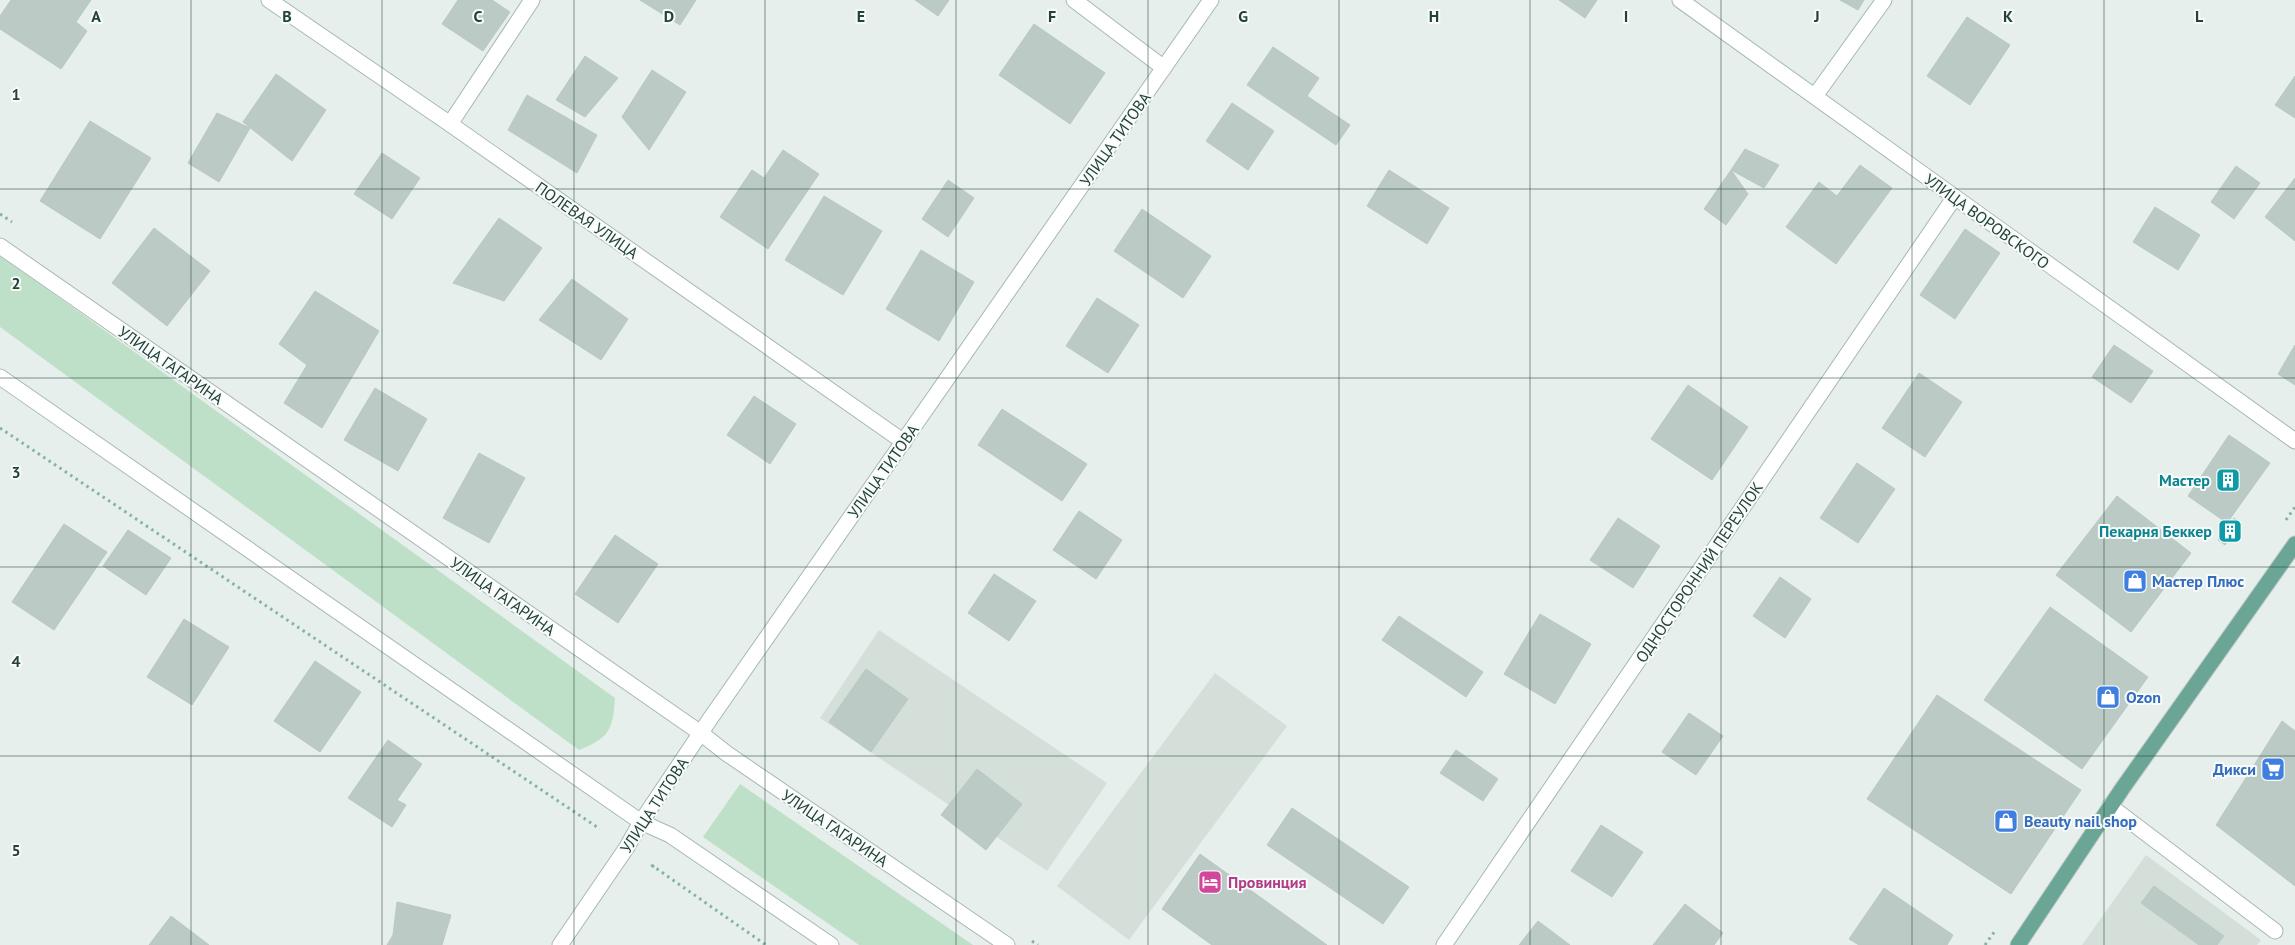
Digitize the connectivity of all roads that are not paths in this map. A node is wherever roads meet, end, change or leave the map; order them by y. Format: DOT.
graph roads {
  1 [pos="269,0"];
  2 [pos="532,0"];
  3 [pos="1074,0"];
  4 [pos="1211,0"];
  5 [pos="1680,0"];
  6 [pos="1884,0"];
  7 [pos="1164,68"];
  8 [pos="1815,96"];
  9 [pos="450,124"];
  10 [pos="1954,198"];
  11 [pos="0,246"];
  12 [pos="0,377"];
  13 [pos="904,442"];
  14 [pos="2295,442"];
  15 [pos="2295,544"];
  16 [pos="702,734"];
  17 [pos="2110,806"];
  18 [pos="641,822"];
  19 [pos="2275,931"];
  20 [pos="560,945"];
  21 [pos="831,945"];
  22 [pos="1007,945"];
  23 [pos="1444,945"];
  24 [pos="2018,945"];
  1 -- 9 [label="street, ПОЛЕВАЯ УЛИЦА"];
  2 -- 9 [label="street"];
  3 -- 7 [label="street"];
  4 -- 7 [label="street, УЛИЦА ТИТОВА"];
  5 -- 8 [label="street, УЛИЦА ВОРОВСКОГО"];
  6 -- 8 [label="street"];
  7 -- 13 [label="street, УЛИЦА ТИТОВА"];
  8 -- 10 [label="street, УЛИЦА ВОРОВСКОГО"];
  9 -- 13 [label="street, ПОЛЕВАЯ УЛИЦА"];
  10 -- 14 [label="street, УЛИЦА ВОРОВСКОГО"];
  10 -- 23 [label="street, ОДНОСТОРОННИЙ ПЕРЕУЛОК"];
  11 -- 16 [label="street, УЛИЦА ГАГАРИНА"];
  12 -- 18 [label="street"];
  13 -- 16 [label="street, УЛИЦА ТИТОВА"];
  15 -- 17 [label="main road"];
  16 -- 18 [label="street, УЛИЦА ТИТОВА"];
  16 -- 22 [label="street, УЛИЦА ГАГАРИНА"];
  17 -- 19 [label="street"];
  17 -- 24 [label="main road"];
  18 -- 20 [label="street, УЛИЦА ТИТОВА"];
  18 -- 21 [label="street"];
}
